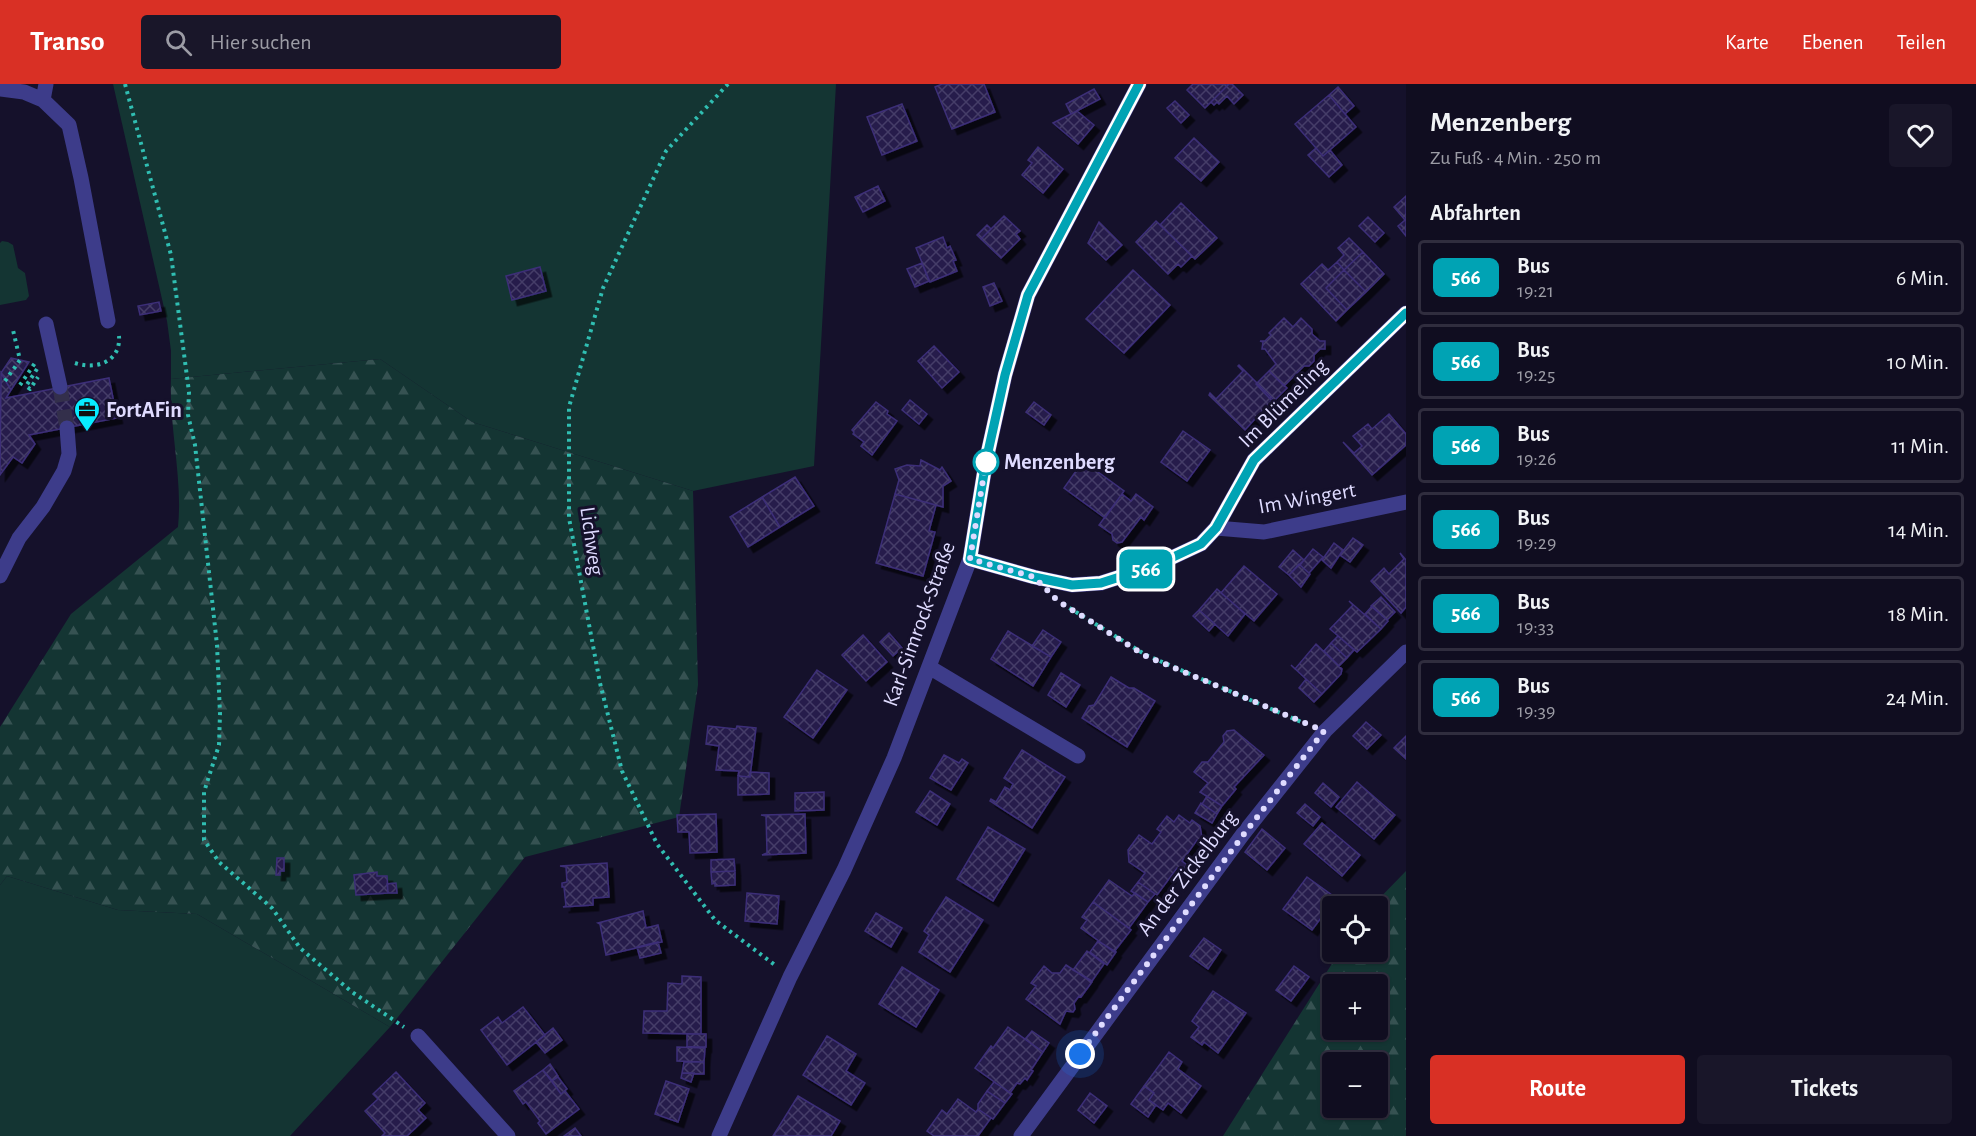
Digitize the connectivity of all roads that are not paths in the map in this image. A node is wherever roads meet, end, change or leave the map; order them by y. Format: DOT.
graph roads {
  1 [pos="46,84"];
  2 [pos="1139,84"];
  3 [pos="0,89"];
  4 [pos="43,100"];
  5 [pos="1406,313"];
  6 [pos="46,324"];
  7 [pos="112,326"];
  8 [pos="60,387"];
  9 [pos="67,428"];
  10 [pos="1406,502"];
  11 [pos="1216,528"];
  12 [pos="970,559"];
  13 [pos="0,576"];
  14 [pos="1406,652"];
  15 [pos="929,667"];
  16 [pos="1078,756"];
  17 [pos="418,1036"];
  18 [pos="508,1136"];
  19 [pos="719,1136"];
  20 [pos="1021,1136"];
  1 -- 4 [label="street"];
  2 -- 12 [label="street, Karl-Simrock-Straße"];
  3 -- 4 [label="street"];
  4 -- 7 [label="street"];
  5 -- 11 [label="street, Im Blümeling"];
  6 -- 8 [label="street"];
  9 -- 13 [label="street"];
  10 -- 11 [label="street, Im Wingert"];
  11 -- 12 [label="street, Im Blümeling"];
  12 -- 15 [label="street, Karl-Simrock-Straße"];
  14 -- 20 [label="street, An der Zickelburg"];
  15 -- 16 [label="street"];
  15 -- 19 [label="street, Karl-Simrock-Straße"];
  17 -- 18 [label="street"];
}
